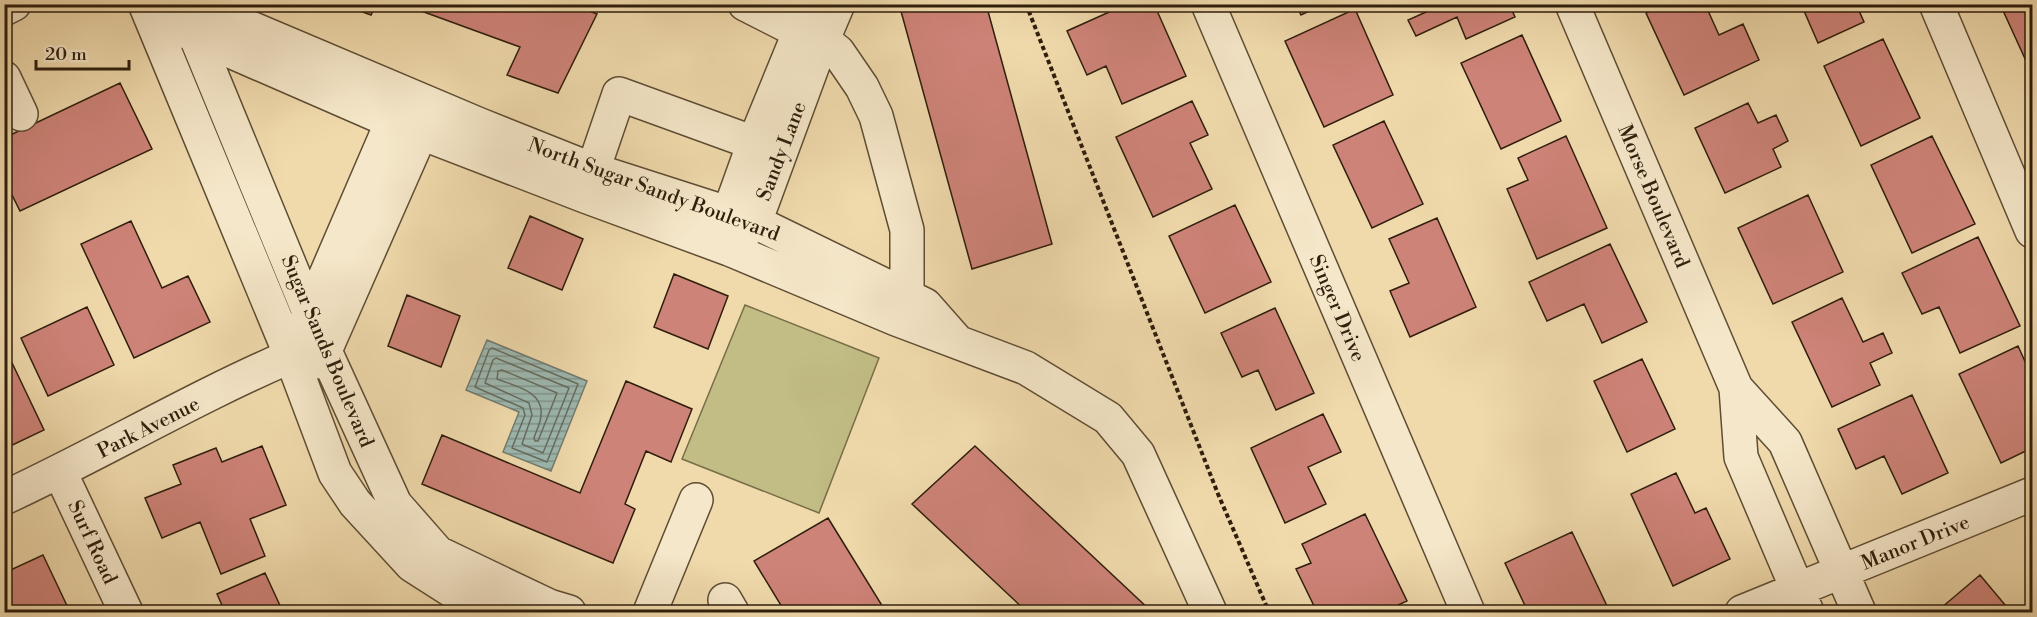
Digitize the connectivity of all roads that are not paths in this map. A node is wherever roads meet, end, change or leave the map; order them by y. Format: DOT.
graph roads {
  1 [pos="14,4"];
  2 [pos="182,4"];
  3 [pos="745,4"];
  4 [pos="838,4"];
  5 [pos="1208,4"];
  6 [pos="1572,4"];
  7 [pos="1936,4"];
  8 [pos="4,9"];
  9 [pos="148,10"];
  10 [pos="195,20"];
  11 [pos="812,25"];
  12 [pos="4,78"];
  13 [pos="413,113"];
  14 [pos="21,114"];
  15 [pos="754,143"];
  16 [pos="592,170"];
  17 [pos="743,218"];
  18 [pos="2032,231"];
  19 [pos="729,249"];
  20 [pos="907,296"];
  21 [pos="310,313"];
  22 [pos="958,343"];
  23 [pos="325,351"];
  24 [pos="291,356"];
  25 [pos="1736,388"];
  26 [pos="306,395"];
  27 [pos="60,472"];
  28 [pos="2032,494"];
  29 [pos="4,498"];
  30 [pos="696,500"];
  31 [pos="1842,572"];
  32 [pos="1802,601"];
  33 [pos="126,612"];
  34 [pos="499,612"];
  35 [pos="569,612"];
  36 [pos="650,612"];
  37 [pos="1210,612"];
  38 [pos="1467,612"];
  39 [pos="1742,612"];
  40 [pos="1859,612"];
  1 -- 8 [label="street"];
  2 -- 10 [label="street, Sugar Sands Boulevard"];
  3 -- 11 [label="street"];
  4 -- 11 [label="street, Sandy Lane"];
  5 -- 38 [label="street, Singer Drive"];
  6 -- 25 [label="street, Morse Boulevard"];
  7 -- 18 [label="street"];
  9 -- 10 [label="street, North Sugar Sandy Boulevard"];
  9 -- 24 [label="street, Sugar Sands Boulevard"];
  10 -- 13 [label="street, North Sugar Sandy Boulevard"];
  10 -- 21 [label="street, Sugar Sands Boulevard"];
  11 -- 15 [label="street, Sandy Lane"];
  11 -- 17 [label="street, Sandy Lane"];
  11 -- 20 [label="street"];
  12 -- 14 [label="street"];
  13 -- 16 [label="street, North Sugar Sandy Boulevard"];
  13 -- 19 [label="street, North Sugar Sandy Boulevard"];
  13 -- 21 [label="street"];
  13 -- 23 [label="street"];
  15 -- 16 [label="street"];
  15 -- 17 [label="street, Sandy Lane"];
  16 -- 17 [label="street, North Sugar Sandy Boulevard"];
  17 -- 19 [label="street, Sandy Lane"];
  17 -- 20 [label="street, North Sugar Sandy Boulevard"];
  19 -- 22 [label="street, North Sugar Sandy Boulevard"];
  20 -- 22 [label="street, North Sugar Sandy Boulevard"];
  21 -- 23 [label="street, Sugar Sands Boulevard"];
  21 -- 24 [label="street"];
  22 -- 37 [label="street, North Sugar Sandy Boulevard"];
  23 -- 26 [label="street"];
  23 -- 35 [label="street, Sugar Sands Boulevard"];
  24 -- 26 [label="street, Sugar Sands Boulevard"];
  24 -- 27 [label="street, Park Avenue"];
  25 -- 31 [label="street, Morse Boulevard"];
  25 -- 32 [label="street, Morse Boulevard"];
  26 -- 34 [label="street, Sugar Sands Boulevard"];
  27 -- 29 [label="street, Park Avenue"];
  27 -- 33 [label="street, Surf Road"];
  28 -- 31 [label="street, Manor Drive"];
  30 -- 36 [label="street"];
  31 -- 32 [label="street, Manor Drive"];
  31 -- 40 [label="street, Morse Boulevard"];
  32 -- 39 [label="street"];
}
